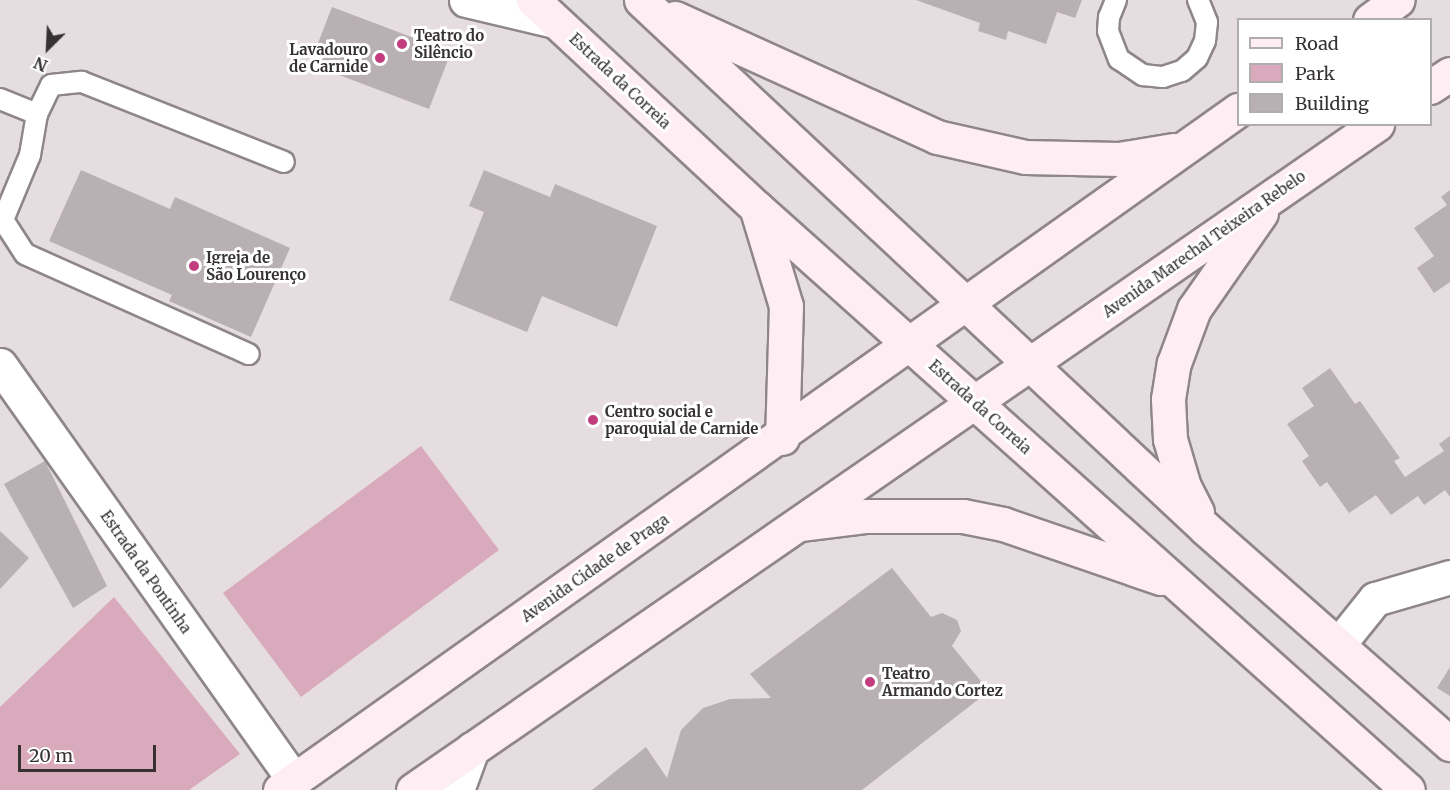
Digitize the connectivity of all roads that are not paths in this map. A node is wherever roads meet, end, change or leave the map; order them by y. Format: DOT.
graph roads {
  1 [pos="466,0"];
  2 [pos="1116,0"];
  3 [pos="1198,0"];
  4 [pos="1398,0"];
  5 [pos="645,3"];
  6 [pos="544,10"];
  7 [pos="1373,18"];
  8 [pos="1450,74"];
  9 [pos="1432,86"];
  10 [pos="0,99"];
  11 [pos="1237,111"];
  12 [pos="38,114"];
  13 [pos="1374,126"];
  14 [pos="1181,149"];
  15 [pos="284,162"];
  16 [pos="1272,197"];
  17 [pos="757,208"];
  18 [pos="969,304"];
  19 [pos="911,345"];
  20 [pos="249,354"];
  21 [pos="0,365"];
  22 [pos="1032,365"];
  23 [pos="976,403"];
  24 [pos="782,438"];
  25 [pos="792,525"];
  26 [pos="1205,528"];
  27 [pos="1450,577"];
  28 [pos="1175,583"];
  29 [pos="1338,645"];
  30 [pos="1450,744"];
  31 [pos="472,749"];
  32 [pos="286,784"];
  33 [pos="413,790"];
  34 [pos="457,790"];
  35 [pos="1408,790"];
  1 -- 6 [label="street, Estrada da Correia"];
  2 -- 3 [label="lane"];
  4 -- 7 [label="main road"];
  5 -- 14 [label="main road"];
  5 -- 18 [label="main road"];
  6 -- 17 [label="main road, Estrada da Correia"];
  8 -- 9 [label="main road"];
  10 -- 12 [label="lane"];
  11 -- 14 [label="main road"];
  12 -- 15 [label="lane"];
  12 -- 20 [label="lane"];
  13 -- 16 [label="main road, Avenida Marechal Teixeira Rebelo"];
  14 -- 18 [label="main road"];
  16 -- 22 [label="main road, Avenida Marechal Teixeira Rebelo"];
  16 -- 26 [label="main road"];
  17 -- 19 [label="main road, Estrada da Correia"];
  17 -- 24 [label="main road"];
  18 -- 19 [label="main road, Avenida Cidade de Praga"];
  18 -- 22 [label="main road"];
  19 -- 23 [label="main road, Estrada da Correia"];
  19 -- 24 [label="main road, Avenida Cidade de Praga"];
  21 -- 32 [label="street, Estrada da Pontinha"];
  22 -- 23 [label="main road, Avenida Marechal Teixeira Rebelo"];
  22 -- 26 [label="main road"];
  23 -- 25 [label="main road"];
  23 -- 28 [label="main road, Estrada da Correia"];
  24 -- 32 [label="main road, Avenida Cidade de Praga"];
  25 -- 28 [label="main road"];
  25 -- 31 [label="main road"];
  26 -- 29 [label="main road"];
  27 -- 29 [label="street"];
  28 -- 35 [label="main road, Estrada da Correia"];
  29 -- 30 [label="main road"];
  31 -- 33 [label="main road"];
  31 -- 34 [label="street"];
}
